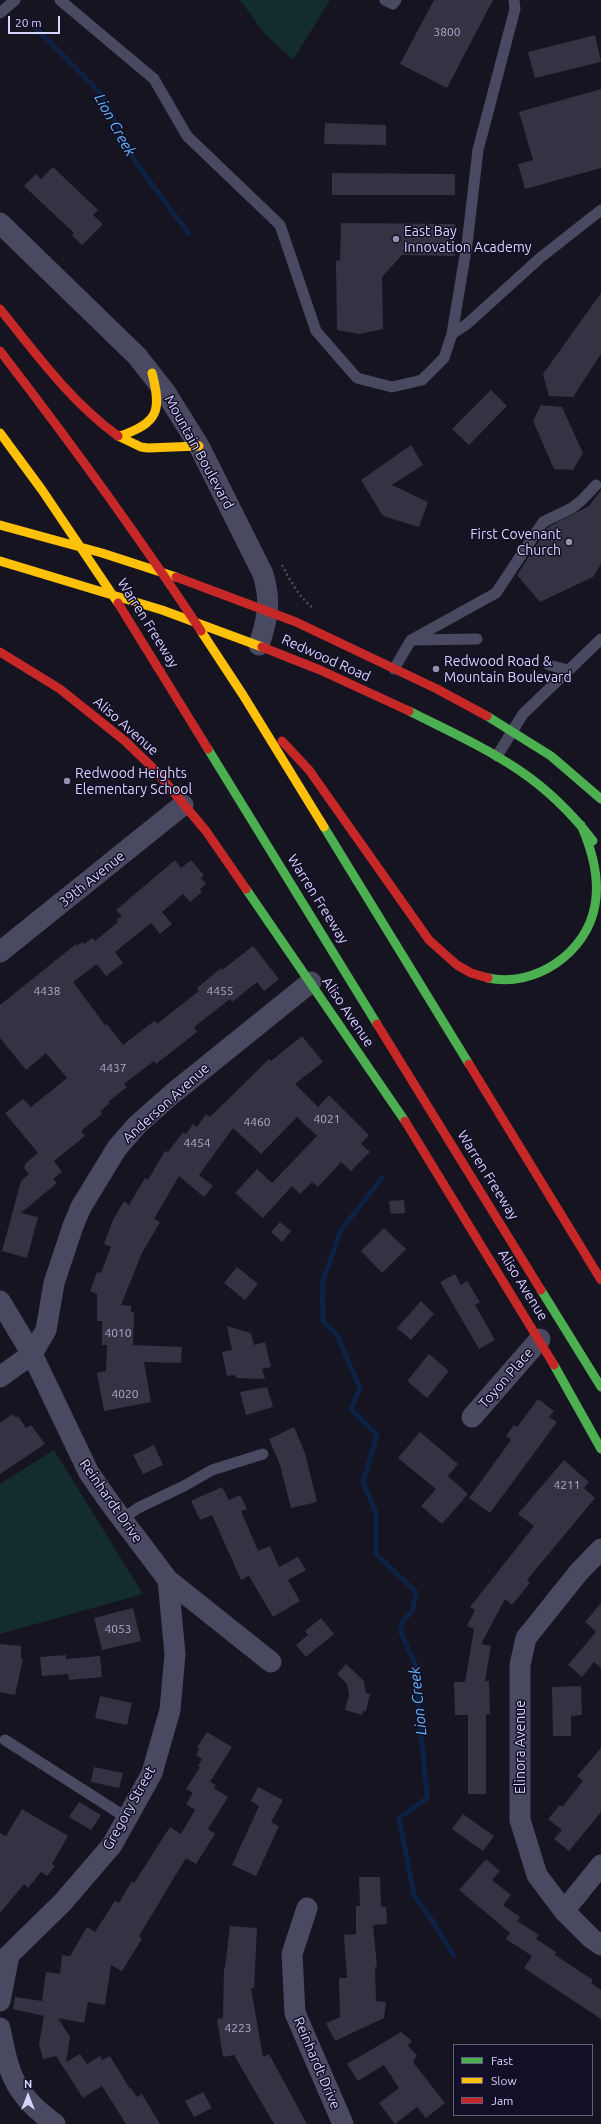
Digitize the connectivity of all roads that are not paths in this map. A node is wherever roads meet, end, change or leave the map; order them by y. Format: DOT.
graph roads {
  1 [pos="15,0"];
  2 [pos="60,0"];
  3 [pos="385,0"];
  4 [pos="396,0"];
  5 [pos="514,0"];
  6 [pos="0,13"];
  7 [pos="601,210"];
  8 [pos="0,223"];
  9 [pos="0,309"];
  10 [pos="452,334"];
  11 [pos="0,351"];
  12 [pos="152,373"];
  13 [pos="0,434"];
  14 [pos="120,436"];
  15 [pos="199,446"];
  16 [pos="596,485"];
  17 [pos="0,525"];
  18 [pos="0,561"];
  19 [pos="264,613"];
  20 [pos="478,639"];
  21 [pos="601,639"];
  22 [pos="411,640"];
  23 [pos="259,645"];
  24 [pos="0,652"];
  25 [pos="549,665"];
  26 [pos="394,669"];
  27 [pos="568,670"];
  28 [pos="243,695"];
  29 [pos="513,731"];
  30 [pos="497,756"];
  31 [pos="601,798"];
  32 [pos="183,805"];
  33 [pos="581,825"];
  34 [pos="601,851"];
  35 [pos="0,952"];
  36 [pos="311,982"];
  37 [pos="601,1280"];
  38 [pos="0,1301"];
  39 [pos="540,1339"];
  40 [pos="32,1354"];
  41 [pos="0,1377"];
  42 [pos="601,1387"];
  43 [pos="472,1417"];
  44 [pos="601,1449"];
  45 [pos="263,1454"];
  46 [pos="122,1519"];
  47 [pos="601,1549"];
  48 [pos="168,1580"];
  49 [pos="271,1662"];
  50 [pos="4,1740"];
  51 [pos="127,1818"];
  52 [pos="601,1865"];
  53 [pos="307,1908"];
  54 [pos="564,1911"];
  55 [pos="601,1945"];
  56 [pos="4,1955"];
  57 [pos="0,2001"];
  58 [pos="0,2028"];
  59 [pos="55,2124"];
  60 [pos="343,2124"];
  1 -- 6 [label="lane"];
  2 -- 10 [label="lane"];
  3 -- 4 [label="lane"];
  5 -- 10 [label="lane"];
  7 -- 10 [label="lane"];
  8 -- 12 [label="street, Mountain Boulevard"];
  9 -- 14 [label="main road"];
  11 -- 28 [label="main road"];
  12 -- 14 [label="main road"];
  12 -- 15 [label="street, Mountain Boulevard"];
  13 -- 42 [label="main road, Warren Freeway"];
  14 -- 15 [label="main road"];
  15 -- 19 [label="street, Mountain Boulevard"];
  16 -- 22 [label="lane"];
  17 -- 19 [label="main road, Redwood Road"];
  18 -- 23 [label="main road, Redwood Road"];
  19 -- 23 [label="street, Mountain Boulevard"];
  19 -- 26 [label="main road, Redwood Road"];
  20 -- 22 [label="lane"];
  21 -- 27 [label="lane"];
  22 -- 26 [label="lane"];
  23 -- 30 [label="main road, Redwood Road"];
  24 -- 32 [label="main road, Aliso Avenue"];
  25 -- 27 [label="lane"];
  26 -- 29 [label="main road, Redwood Road"];
  27 -- 29 [label="lane"];
  28 -- 33 [label="main road"];
  28 -- 37 [label="main road"];
  29 -- 30 [label="lane"];
  29 -- 31 [label="main road, Redwood Road"];
  30 -- 33 [label="main road, Redwood Road"];
  32 -- 35 [label="street, 39th Avenue"];
  32 -- 36 [label="main road, Aliso Avenue"];
  33 -- 34 [label="main road, Redwood Road"];
  36 -- 39 [label="main road, Aliso Avenue"];
  36 -- 40 [label="street, Anderson Avenue"];
  38 -- 40 [label="street, Reinhardt Drive"];
  39 -- 43 [label="street, Toyon Place"];
  39 -- 44 [label="main road, Aliso Avenue"];
  40 -- 41 [label="street, Anderson Avenue"];
  40 -- 46 [label="street, Reinhardt Drive"];
  45 -- 46 [label="lane"];
  46 -- 48 [label="street, Reinhardt Drive"];
  47 -- 54 [label="street, Elinora Avenue"];
  48 -- 49 [label="street, Reinhardt Drive"];
  48 -- 51 [label="street, Gregory Street"];
  50 -- 51 [label="lane"];
  51 -- 56 [label="street, Gregory Street"];
  52 -- 54 [label="street"];
  53 -- 60 [label="street, Reinhardt Drive"];
  54 -- 55 [label="street, Elinora Avenue"];
  56 -- 57 [label="street, Gregory Street"];
  58 -- 59 [label="street"];
}
